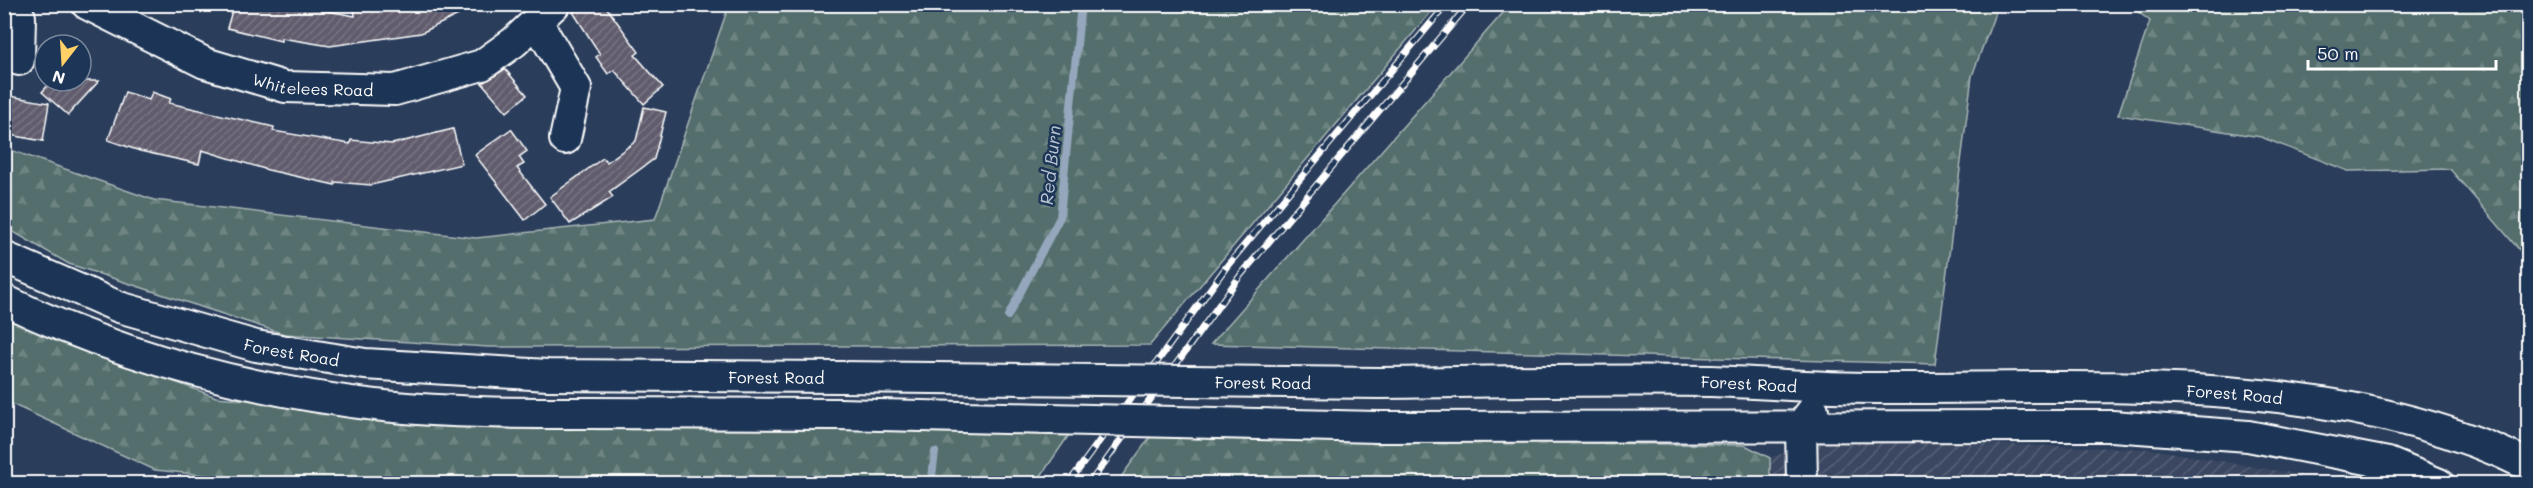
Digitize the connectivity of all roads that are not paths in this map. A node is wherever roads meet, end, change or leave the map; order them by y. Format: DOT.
graph roads {
  1 [pos="87,4"];
  2 [pos="19,12"];
  3 [pos="546,13"];
  4 [pos="19,60"];
  5 [pos="565,139"];
  6 [pos="4,257"];
  7 [pos="4,300"];
  8 [pos="1828,388"];
  9 [pos="1801,426"];
  10 [pos="2529,465"];
  11 [pos="1802,483"];
  12 [pos="2439,483"];
  1 -- 3 [label="street, Whitelees Road"];
  2 -- 4 [label="street"];
  3 -- 5 [label="street, Whitelees Road"];
  6 -- 8 [label="street, Forest Road, bridge"];
  7 -- 9 [label="street, bridge"];
  8 -- 9 [label="street"];
  8 -- 10 [label="street, Forest Road"];
  9 -- 11 [label="street"];
  9 -- 12 [label="street"];
}
